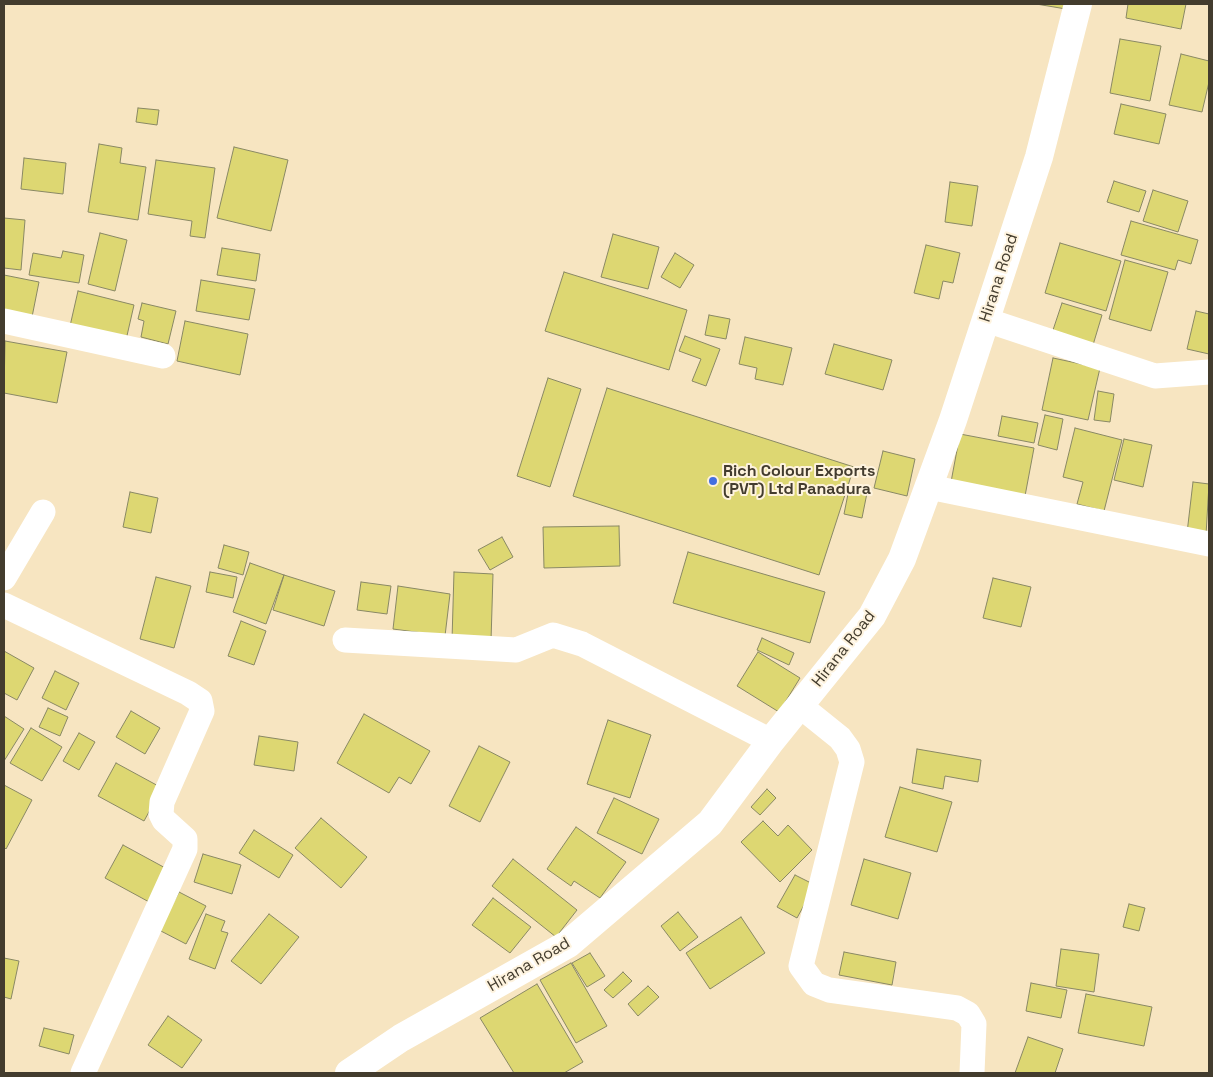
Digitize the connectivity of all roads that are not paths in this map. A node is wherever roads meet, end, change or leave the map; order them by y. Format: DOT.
graph roads {
  1 [pos="1078,4"];
  2 [pos="986,320"];
  3 [pos="4,321"];
  4 [pos="163,356"];
  5 [pos="1209,372"];
  6 [pos="929,487"];
  7 [pos="43,512"];
  8 [pos="1209,544"];
  9 [pos="4,578"];
  10 [pos="4,606"];
  11 [pos="345,640"];
  12 [pos="799,705"];
  13 [pos="770,741"];
  14 [pos="83,1073"];
  15 [pos="349,1073"];
  16 [pos="972,1073"];
  1 -- 2 [label="street, Hirana Road"];
  2 -- 5 [label="street"];
  2 -- 6 [label="street, Hirana Road"];
  3 -- 4 [label="street"];
  6 -- 8 [label="street"];
  6 -- 12 [label="street, Hirana Road"];
  7 -- 9 [label="street"];
  10 -- 14 [label="street"];
  11 -- 13 [label="street"];
  12 -- 13 [label="street, Hirana Road"];
  12 -- 16 [label="street"];
  13 -- 15 [label="street, Hirana Road"];
}
